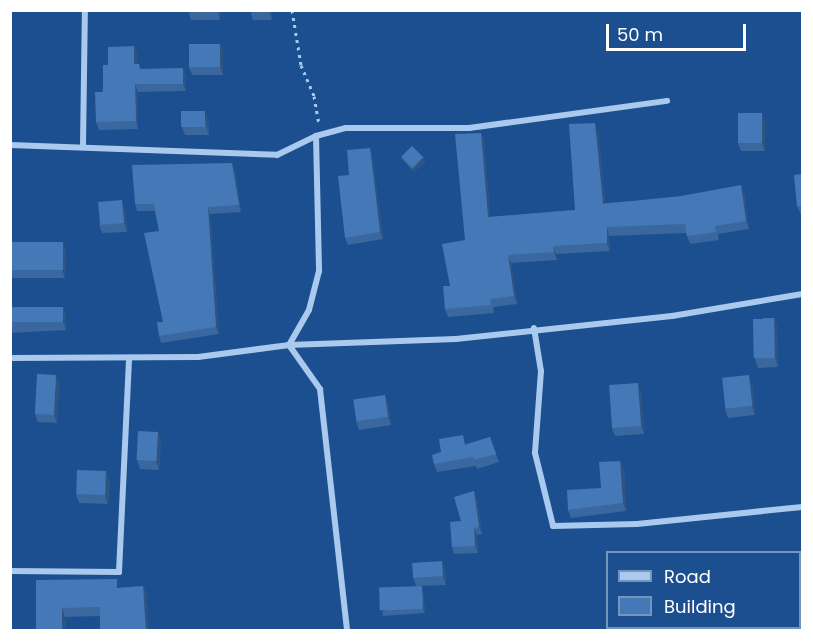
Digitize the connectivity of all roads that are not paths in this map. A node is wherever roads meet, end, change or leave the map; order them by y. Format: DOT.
graph roads {
  1 [pos="85,10"];
  2 [pos="667,101"];
  3 [pos="316,136"];
  4 [pos="10,145"];
  5 [pos="83,146"];
  6 [pos="802,294"];
  7 [pos="534,328"];
  8 [pos="289,345"];
  9 [pos="10,358"];
  10 [pos="129,358"];
  11 [pos="802,507"];
  12 [pos="10,571"];
  13 [pos="347,630"];
  1 -- 5 [label="street"];
  2 -- 3 [label="street"];
  3 -- 5 [label="street"];
  3 -- 8 [label="street"];
  4 -- 5 [label="street"];
  6 -- 7 [label="street"];
  7 -- 8 [label="street"];
  7 -- 11 [label="street"];
  8 -- 10 [label="street"];
  8 -- 13 [label="street"];
  9 -- 10 [label="street"];
  10 -- 12 [label="street"];
}
